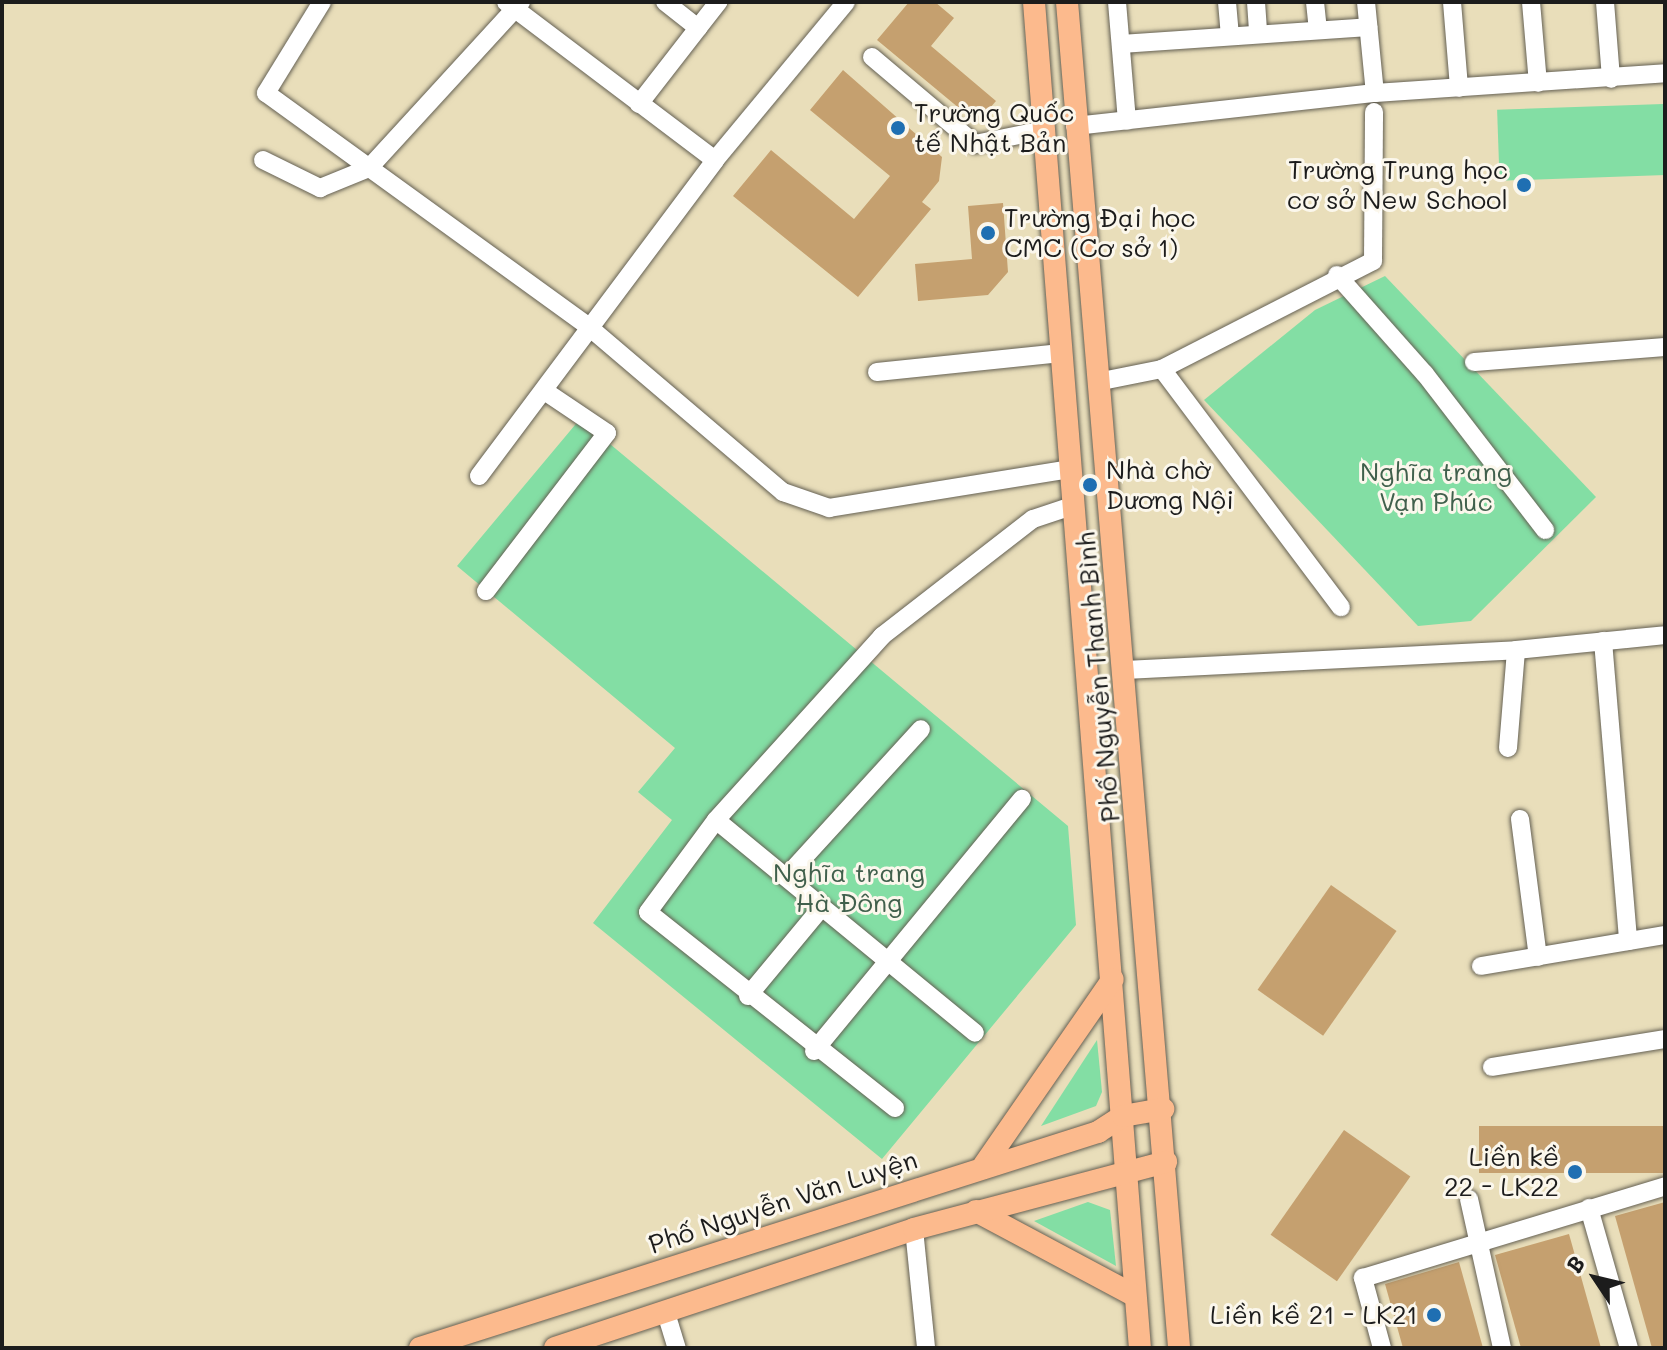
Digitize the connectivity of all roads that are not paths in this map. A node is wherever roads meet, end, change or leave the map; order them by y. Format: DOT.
graph roads {
  1 [pos="322,2"];
  2 [pos="665,2"];
  3 [pos="718,2"];
  4 [pos="846,2"];
  5 [pos="1034,2"];
  6 [pos="1067,2"];
  7 [pos="1117,2"];
  8 [pos="1227,2"];
  9 [pos="1256,2"];
  10 [pos="1315,2"];
  11 [pos="1366,2"];
  12 [pos="1452,2"];
  13 [pos="1531,2"];
  14 [pos="1605,2"];
  15 [pos="514,4"];
  16 [pos="1368,27"];
  17 [pos="698,28"];
  18 [pos="1318,30"];
  19 [pos="1258,34"];
  20 [pos="1230,36"];
  21 [pos="1121,44"];
  22 [pos="872,57"];
  23 [pos="1665,73"];
  24 [pos="1611,79"];
  25 [pos="1538,83"];
  26 [pos="1459,88"];
  27 [pos="1375,102"];
  28 [pos="639,104"];
  29 [pos="1127,121"];
  30 [pos="1075,126"];
  31 [pos="1044,130"];
  32 [pos="263,160"];
  33 [pos="715,160"];
  34 [pos="369,168"];
  35 [pos="1337,275"];
  36 [pos="589,327"];
  37 [pos="1665,347"];
  38 [pos="1061,353"];
  39 [pos="1474,362"];
  40 [pos="1162,369"];
  41 [pos="877,372"];
  42 [pos="1102,381"];
  43 [pos="546,392"];
  44 [pos="1070,469"];
  45 [pos="479,476"];
  46 [pos="1072,506"];
  47 [pos="1545,530"];
  48 [pos="486,591"];
  49 [pos="1341,607"];
  50 [pos="1665,635"];
  51 [pos="1603,641"];
  52 [pos="1516,650"];
  53 [pos="1125,670"];
  54 [pos="921,729"];
  55 [pos="1508,748"];
  56 [pos="1022,799"];
  57 [pos="1520,819"];
  58 [pos="716,820"];
  59 [pos="786,877"];
  60 [pos="822,907"];
  61 [pos="1665,935"];
  62 [pos="1628,941"];
  63 [pos="1538,957"];
  64 [pos="888,962"];
  65 [pos="1481,966"];
  66 [pos="1113,979"];
  67 [pos="748,996"];
  68 [pos="975,1033"];
  69 [pos="1665,1039"];
  70 [pos="814,1051"];
  71 [pos="1492,1067"];
  72 [pos="895,1108"];
  73 [pos="1163,1109"];
  74 [pos="1123,1116"];
  75 [pos="1166,1162"];
  76 [pos="982,1168"];
  77 [pos="1125,1169"];
  78 [pos="1665,1186"];
  79 [pos="1469,1199"];
  80 [pos="1589,1208"];
  81 [pos="976,1211"];
  82 [pos="914,1229"];
  83 [pos="1473,1239"];
  84 [pos="1135,1296"];
  85 [pos="666,1313"];
  86 [pos="420,1348"];
  87 [pos="555,1348"];
  88 [pos="677,1348"];
  89 [pos="926,1348"];
  90 [pos="1140,1348"];
  91 [pos="1179,1348"];
  92 [pos="1382,1348"];
  93 [pos="1502,1348"];
  94 [pos="1629,1348"];
  1 -- 34 [label="street"];
  2 -- 17 [label="street"];
  3 -- 17 [label="street"];
  4 -- 33 [label="street"];
  5 -- 31 [label="main road, Phố Nguyễn Thanh Bình"];
  6 -- 30 [label="main road, Phố Nguyễn Thanh Bình"];
  7 -- 21 [label="street"];
  8 -- 20 [label="street"];
  9 -- 19 [label="street"];
  10 -- 18 [label="street"];
  11 -- 16 [label="street"];
  12 -- 26 [label="street"];
  13 -- 25 [label="street"];
  14 -- 24 [label="street"];
  15 -- 28 [label="street"];
  15 -- 34 [label="street"];
  16 -- 18 [label="street"];
  16 -- 27 [label="street"];
  17 -- 28 [label="street"];
  18 -- 19 [label="street"];
  19 -- 20 [label="street"];
  20 -- 21 [label="street"];
  21 -- 29 [label="street"];
  22 -- 31 [label="street"];
  23 -- 24 [label="street"];
  24 -- 25 [label="street"];
  25 -- 26 [label="street"];
  26 -- 27 [label="street"];
  27 -- 29 [label="street"];
  27 -- 35 [label="street"];
  28 -- 33 [label="street"];
  29 -- 30 [label="street"];
  30 -- 42 [label="main road, Phố Nguyễn Thanh Bình"];
  31 -- 38 [label="main road, Phố Nguyễn Thanh Bình"];
  32 -- 34 [label="street"];
  33 -- 36 [label="street"];
  34 -- 36 [label="street"];
  35 -- 40 [label="street"];
  35 -- 47 [label="street"];
  36 -- 43 [label="street"];
  36 -- 44 [label="street"];
  37 -- 39 [label="street"];
  38 -- 41 [label="street"];
  38 -- 44 [label="main road, Phố Nguyễn Thanh Bình"];
  40 -- 42 [label="street"];
  40 -- 49 [label="street"];
  42 -- 53 [label="main road, Phố Nguyễn Thanh Bình"];
  43 -- 45 [label="street"];
  43 -- 48 [label="street"];
  44 -- 46 [label="main road, Phố Nguyễn Thanh Bình"];
  46 -- 58 [label="street"];
  46 -- 66 [label="main road, Phố Nguyễn Thanh Bình"];
  50 -- 51 [label="street"];
  51 -- 52 [label="street"];
  51 -- 62 [label="street"];
  52 -- 53 [label="street"];
  52 -- 55 [label="street"];
  53 -- 73 [label="main road, Phố Nguyễn Thanh Bình"];
  54 -- 59 [label="street"];
  56 -- 64 [label="street"];
  57 -- 63 [label="street"];
  58 -- 59 [label="street"];
  58 -- 67 [label="street"];
  59 -- 60 [label="street"];
  60 -- 64 [label="street"];
  60 -- 67 [label="street"];
  61 -- 62 [label="street"];
  62 -- 63 [label="street"];
  63 -- 65 [label="street"];
  64 -- 68 [label="street"];
  64 -- 70 [label="street"];
  66 -- 74 [label="main road, Phố Nguyễn Thanh Bình"];
  66 -- 76 [label="main road"];
  67 -- 70 [label="street"];
  69 -- 71 [label="street"];
  70 -- 72 [label="street"];
  73 -- 74 [label="main road, Phố Nguyễn Văn Luyện"];
  73 -- 75 [label="main road, Phố Nguyễn Thanh Bình"];
  74 -- 76 [label="main road, Phố Nguyễn Văn Luyện"];
  74 -- 77 [label="main road, Phố Nguyễn Thanh Bình"];
  75 -- 77 [label="main road"];
  75 -- 91 [label="main road, Phố Nguyễn Thanh Bình"];
  76 -- 86 [label="main road, Phố Nguyễn Văn Luyện"];
  77 -- 81 [label="main road"];
  77 -- 84 [label="main road, Phố Nguyễn Thanh Bình"];
  78 -- 80 [label="street"];
  79 -- 83 [label="street"];
  80 -- 83 [label="street"];
  80 -- 94 [label="street"];
  81 -- 82 [label="main road"];
  81 -- 84 [label="main road"];
  82 -- 85 [label="main road"];
  82 -- 89 [label="street"];
  83 -- 92 [label="street"];
  83 -- 93 [label="street"];
  84 -- 90 [label="main road, Phố Nguyễn Thanh Bình"];
  85 -- 87 [label="main road"];
  85 -- 88 [label="street"];
}
